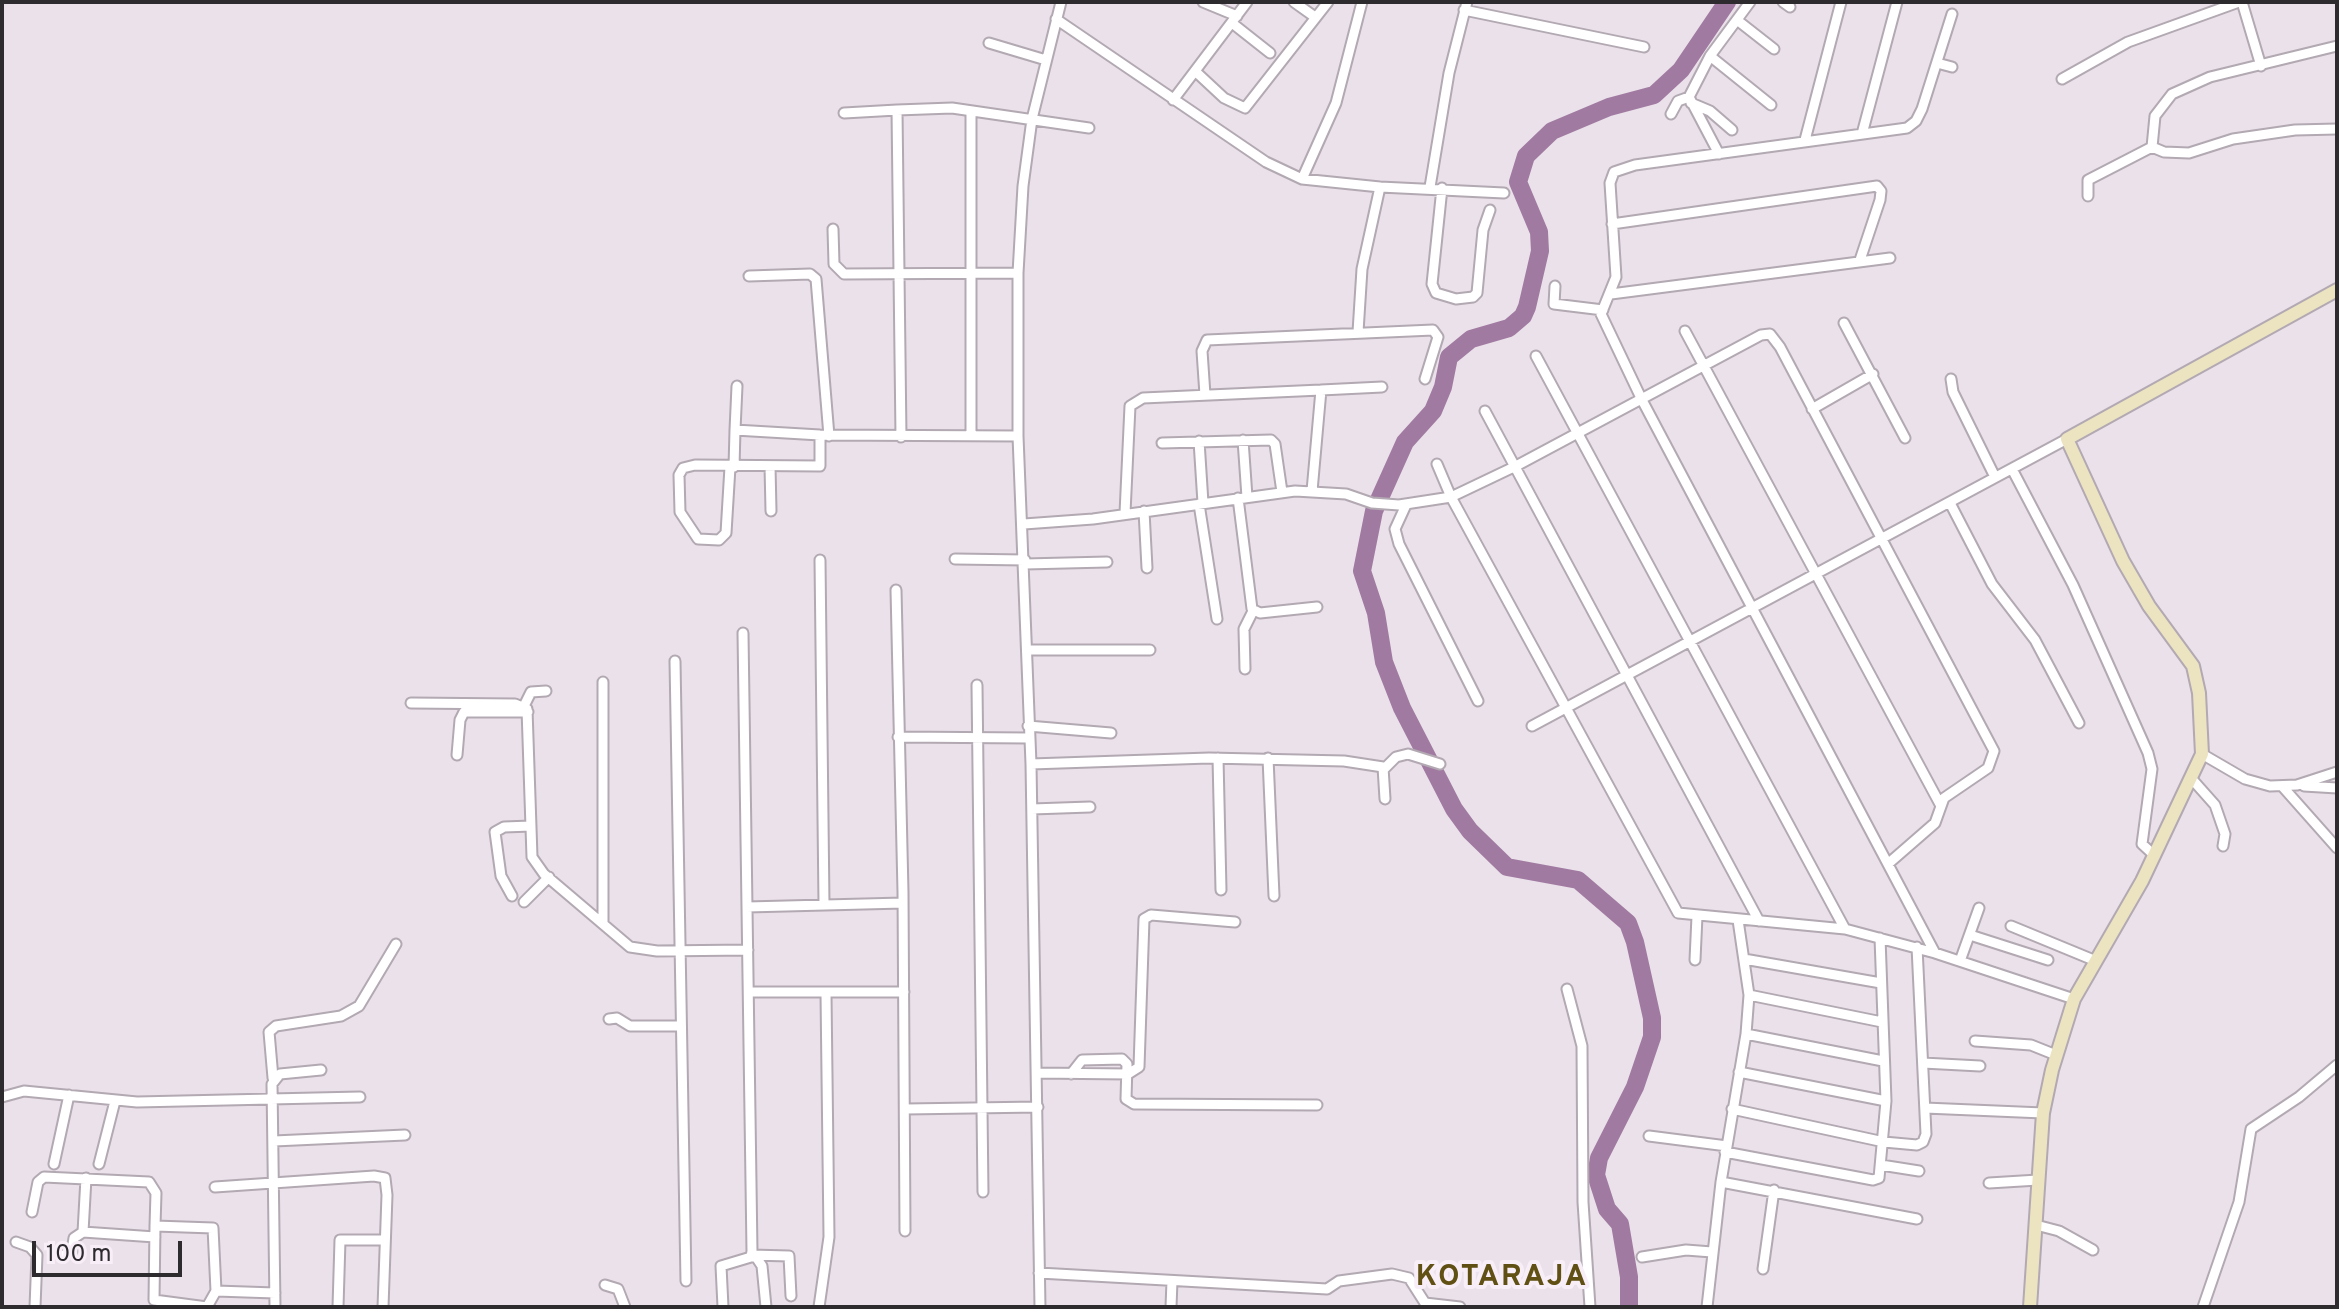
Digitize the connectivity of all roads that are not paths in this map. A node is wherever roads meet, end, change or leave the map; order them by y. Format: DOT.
graph roads {
  1 [pos="1061,2"];
  2 [pos="1203,2"];
  3 [pos="1247,2"];
  4 [pos="1294,2"];
  5 [pos="1328,2"];
  6 [pos="1362,2"];
  7 [pos="1750,2"];
  8 [pos="1841,2"];
  9 [pos="1897,2"];
  10 [pos="2240,2"];
  11 [pos="1465,6"];
  12 [pos="1952,14"];
  13 [pos="1315,17"];
  14 [pos="1056,19"];
  15 [pos="1235,19"];
  16 [pos="1737,20"];
  17 [pos="989,43"];
  18 [pos="2337,46"];
  19 [pos="1644,47"];
  20 [pos="1774,49"];
  21 [pos="1270,53"];
  22 [pos="1710,56"];
  23 [pos="1046,60"];
  24 [pos="1937,63"];
  25 [pos="2261,66"];
  26 [pos="1952,67"];
  27 [pos="1195,71"];
  28 [pos="2062,79"];
  29 [pos="1173,100"];
  30 [pos="1690,100"];
  31 [pos="1771,105"];
  32 [pos="897,110"];
  33 [pos="971,111"];
  34 [pos="844,113"];
  35 [pos="1671,114"];
  36 [pos="1032,119"];
  37 [pos="1089,128"];
  38 [pos="2337,129"];
  39 [pos="1732,130"];
  40 [pos="1862,134"];
  41 [pos="1805,140"];
  42 [pos="2152,147"];
  43 [pos="1719,154"];
  44 [pos="1302,179"];
  45 [pos="1380,187"];
  46 [pos="1430,187"];
  47 [pos="1442,188"];
  48 [pos="1504,193"];
  49 [pos="2088,196"];
  50 [pos="1490,210"];
  51 [pos="1612,224"];
  52 [pos="833,229"];
  53 [pos="1890,258"];
  54 [pos="1860,260"];
  55 [pos="1018,273"];
  56 [pos="899,275"];
  57 [pos="970,275"];
  58 [pos="749,276"];
  59 [pos="1555,286"];
  60 [pos="2337,290"];
  61 [pos="1611,294"];
  62 [pos="1603,310"];
  63 [pos="1844,323"];
  64 [pos="1685,331"];
  65 [pos="1358,332"];
  66 [pos="1536,356"];
  67 [pos="1704,365"];
  68 [pos="1873,374"];
  69 [pos="1425,379"];
  70 [pos="1951,379"];
  71 [pos="737,386"];
  72 [pos="1382,387"];
  73 [pos="1321,390"];
  74 [pos="1205,395"];
  75 [pos="1642,400"];
  76 [pos="1812,409"];
  77 [pos="1485,411"];
  78 [pos="735,430"];
  79 [pos="1579,433"];
  80 [pos="825,436"];
  81 [pos="971,436"];
  82 [pos="1018,436"];
  83 [pos="901,437"];
  84 [pos="1905,438"];
  85 [pos="2067,439"];
  86 [pos="1243,440"];
  87 [pos="1199,441"];
  88 [pos="1162,443"];
  89 [pos="1437,464"];
  90 [pos="770,466"];
  91 [pos="1516,466"];
  92 [pos="732,467"];
  93 [pos="2012,469"];
  94 [pos="1995,477"];
  95 [pos="1312,491"];
  96 [pos="1282,492"];
  97 [pos="1451,497"];
  98 [pos="1243,498"];
  99 [pos="1201,503"];
  100 [pos="1950,503"];
  101 [pos="1403,505"];
  102 [pos="771,511"];
  103 [pos="1144,511"];
  104 [pos="1125,513"];
  105 [pos="1024,524"];
  106 [pos="1882,539"];
  107 [pos="955,559"];
  108 [pos="820,560"];
  109 [pos="1025,562"];
  110 [pos="1107,562"];
  111 [pos="1147,568"];
  112 [pos="1818,573"];
  113 [pos="896,590"];
  114 [pos="1755,606"];
  115 [pos="1317,607"];
  116 [pos="1253,611"];
  117 [pos="1217,619"];
  118 [pos="743,633"];
  119 [pos="1691,639"];
  120 [pos="1027,650"];
  121 [pos="1150,650"];
  122 [pos="675,661"];
  123 [pos="1245,669"];
  124 [pos="1627,673"];
  125 [pos="603,682"];
  126 [pos="977,685"];
  127 [pos="546,691"];
  128 [pos="1478,701"];
  129 [pos="411,703"];
  130 [pos="1566,707"];
  131 [pos="526,709"];
  132 [pos="2079,723"];
  133 [pos="1028,726"];
  134 [pos="1532,726"];
  135 [pos="1111,733"];
  136 [pos="898,737"];
  137 [pos="978,738"];
  138 [pos="1028,738"];
  139 [pos="2202,754"];
  140 [pos="457,755"];
  141 [pos="1218,758"];
  142 [pos="1268,758"];
  143 [pos="1031,764"];
  144 [pos="1440,764"];
  145 [pos="1384,769"];
  146 [pos="2337,772"];
  147 [pos="2191,778"];
  148 [pos="2297,785"];
  149 [pos="2282,786"];
  150 [pos="2337,788"];
  151 [pos="1385,799"];
  152 [pos="1941,806"];
  153 [pos="1090,807"];
  154 [pos="1032,809"];
  155 [pos="531,826"];
  156 [pos="2223,846"];
  157 [pos="2337,848"];
  158 [pos="2155,856"];
  159 [pos="1889,863"];
  160 [pos="549,877"];
  161 [pos="1221,890"];
  162 [pos="512,896"];
  163 [pos="1274,896"];
  164 [pos="524,902"];
  165 [pos="903,903"];
  166 [pos="824,904"];
  167 [pos="747,907"];
  168 [pos="1979,908"];
  169 [pos="1697,916"];
  170 [pos="1738,920"];
  171 [pos="1759,921"];
  172 [pos="603,922"];
  173 [pos="1235,922"];
  174 [pos="2011,926"];
  175 [pos="1845,929"];
  176 [pos="1970,935"];
  177 [pos="1880,938"];
  178 [pos="396,944"];
  179 [pos="1917,947"];
  180 [pos="680,950"];
  181 [pos="748,950"];
  182 [pos="1935,953"];
  183 [pos="1744,959"];
  184 [pos="1695,960"];
  185 [pos="2048,960"];
  186 [pos="1960,961"];
  187 [pos="2096,961"];
  188 [pos="1881,983"];
  189 [pos="1567,989"];
  190 [pos="750,992"];
  191 [pos="904,992"];
  192 [pos="826,994"];
  193 [pos="1749,995"];
  194 [pos="2074,999"];
  195 [pos="609,1019"];
  196 [pos="1882,1022"];
  197 [pos="681,1026"];
  198 [pos="1746,1034"];
  199 [pos="1975,1041"];
  200 [pos="2056,1055"];
  201 [pos="1883,1061"];
  202 [pos="1923,1063"];
  203 [pos="2337,1065"];
  204 [pos="1980,1066"];
  205 [pos="321,1070"];
  206 [pos="1739,1072"];
  207 [pos="1037,1073"];
  208 [pos="1071,1074"];
  209 [pos="1128,1074"];
  210 [pos="273,1078"];
  211 [pos="69,1095"];
  212 [pos="2,1097"];
  213 [pos="360,1097"];
  214 [pos="273,1099"];
  215 [pos="115,1101"];
  216 [pos="1886,1101"];
  217 [pos="1317,1105"];
  218 [pos="984,1106"];
  219 [pos="1038,1107"];
  220 [pos="1925,1108"];
  221 [pos="906,1109"];
  222 [pos="1732,1109"];
  223 [pos="2043,1113"];
  224 [pos="405,1135"];
  225 [pos="1649,1136"];
  226 [pos="274,1141"];
  227 [pos="1884,1142"];
  228 [pos="1726,1149"];
  229 [pos="54,1164"];
  230 [pos="99,1164"];
  231 [pos="1881,1165"];
  232 [pos="1919,1171"];
  233 [pos="86,1178"];
  234 [pos="2038,1180"];
  235 [pos="1721,1182"];
  236 [pos="275,1183"];
  237 [pos="1989,1183"];
  238 [pos="215,1187"];
  239 [pos="1774,1190"];
  240 [pos="983,1192"];
  241 [pos="32,1212"];
  242 [pos="1917,1219"];
  243 [pos="2036,1225"];
  244 [pos="155,1231"];
  245 [pos="905,1231"];
  246 [pos="83,1232"];
  247 [pos="383,1240"];
  248 [pos="16,1242"];
  249 [pos="2093,1250"];
  250 [pos="1712,1252"];
  251 [pos="64,1255"];
  252 [pos="751,1256"];
  253 [pos="1642,1257"];
  254 [pos="1763,1269"];
  255 [pos="1039,1273"];
  256 [pos="686,1281"];
  257 [pos="1172,1281"];
  258 [pos="605,1285"];
  259 [pos="216,1291"];
  260 [pos="275,1293"];
  261 [pos="791,1296"];
  262 [pos="35,1307"];
  263 [pos="275,1307"];
  264 [pos="338,1307"];
  265 [pos="383,1307"];
  266 [pos="625,1307"];
  267 [pos="723,1307"];
  268 [pos="766,1307"];
  269 [pos="819,1307"];
  270 [pos="1040,1307"];
  271 [pos="1171,1307"];
  272 [pos="1460,1307"];
  273 [pos="1590,1307"];
  274 [pos="1707,1307"];
  275 [pos="2030,1307"];
  276 [pos="2203,1307"];
  1 -- 14 [label="street"];
  2 -- 15 [label="street"];
  3 -- 15 [label="street"];
  4 -- 13 [label="street"];
  5 -- 13 [label="street"];
  6 -- 44 [label="street"];
  7 -- 16 [label="street"];
  8 -- 41 [label="street"];
  9 -- 40 [label="street"];
  10 -- 25 [label="street"];
  10 -- 28 [label="street"];
  11 -- 19 [label="street"];
  11 -- 46 [label="street"];
  12 -- 24 [label="street"];
  13 -- 27 [label="street"];
  14 -- 23 [label="street"];
  14 -- 29 [label="street"];
  15 -- 21 [label="street"];
  15 -- 27 [label="street"];
  16 -- 20 [label="street"];
  16 -- 22 [label="street"];
  17 -- 23 [label="street"];
  18 -- 25 [label="street"];
  22 -- 30 [label="street"];
  22 -- 31 [label="street"];
  23 -- 36 [label="street"];
  24 -- 26 [label="street"];
  24 -- 40 [label="street"];
  25 -- 42 [label="street"];
  27 -- 29 [label="street"];
  29 -- 44 [label="street"];
  30 -- 35 [label="street"];
  30 -- 39 [label="street"];
  30 -- 43 [label="street"];
  32 -- 33 [label="street"];
  32 -- 34 [label="street"];
  32 -- 56 [label="street"];
  33 -- 36 [label="street"];
  33 -- 57 [label="street"];
  36 -- 37 [label="street"];
  36 -- 55 [label="street"];
  38 -- 42 [label="street"];
  40 -- 41 [label="street"];
  41 -- 43 [label="street"];
  42 -- 49 [label="street"];
  43 -- 51 [label="street"];
  44 -- 45 [label="street"];
  45 -- 46 [label="street"];
  45 -- 65 [label="street"];
  46 -- 47 [label="street"];
  47 -- 48 [label="street"];
  47 -- 50 [label="street"];
  51 -- 54 [label="street"];
  51 -- 61 [label="street"];
  52 -- 56 [label="street"];
  53 -- 54 [label="street"];
  54 -- 61 [label="street"];
  55 -- 57 [label="street"];
  55 -- 82 [label="street"];
  56 -- 57 [label="street"];
  56 -- 83 [label="street"];
  57 -- 81 [label="street"];
  58 -- 80 [label="street"];
  59 -- 62 [label="street"];
  60 -- 85 [label="street"];
  61 -- 62 [label="street"];
  62 -- 75 [label="street"];
  63 -- 68 [label="street"];
  64 -- 67 [label="street"];
  65 -- 69 [label="street"];
  65 -- 74 [label="street"];
  66 -- 79 [label="street"];
  67 -- 75 [label="street"];
  67 -- 76 [label="street"];
  67 -- 112 [label="street"];
  68 -- 76 [label="street"];
  68 -- 84 [label="street"];
  70 -- 94 [label="street"];
  71 -- 78 [label="street"];
  72 -- 73 [label="street"];
  73 -- 74 [label="street"];
  73 -- 95 [label="street"];
  74 -- 104 [label="street"];
  75 -- 79 [label="street"];
  75 -- 114 [label="street"];
  76 -- 106 [label="street"];
  77 -- 91 [label="street"];
  78 -- 80 [label="street"];
  78 -- 92 [label="street"];
  79 -- 91 [label="street"];
  79 -- 119 [label="street"];
  80 -- 83 [label="street"];
  80 -- 90 [label="street"];
  81 -- 82 [label="street"];
  81 -- 83 [label="street"];
  82 -- 105 [label="street"];
  85 -- 93 [label="street"];
  85 -- 139 [label="street"];
  86 -- 87 [label="street"];
  86 -- 96 [label="street"];
  86 -- 98 [label="street"];
  87 -- 88 [label="street"];
  87 -- 99 [label="street"];
  89 -- 97 [label="street"];
  90 -- 92 [label="street"];
  90 -- 102 [label="street"];
  91 -- 97 [label="street"];
  91 -- 124 [label="street"];
  92 -- 92 [label="street"];
  93 -- 94 [label="street"];
  93 -- 158 [label="street"];
  94 -- 100 [label="street"];
  95 -- 96 [label="street"];
  95 -- 101 [label="street"];
  96 -- 98 [label="street"];
  97 -- 101 [label="street"];
  97 -- 130 [label="street"];
  98 -- 99 [label="street"];
  98 -- 116 [label="street"];
  99 -- 103 [label="street"];
  99 -- 117 [label="street"];
  100 -- 106 [label="street"];
  100 -- 132 [label="street"];
  101 -- 128 [label="street"];
  103 -- 104 [label="street"];
  103 -- 111 [label="street"];
  104 -- 105 [label="street"];
  105 -- 109 [label="street"];
  106 -- 112 [label="street"];
  106 -- 152 [label="street"];
  107 -- 109 [label="street"];
  108 -- 166 [label="street"];
  109 -- 110 [label="street"];
  109 -- 120 [label="street"];
  112 -- 114 [label="street"];
  112 -- 152 [label="street"];
  113 -- 136 [label="street"];
  114 -- 119 [label="street"];
  114 -- 159 [label="street"];
  115 -- 116 [label="street"];
  116 -- 123 [label="street"];
  118 -- 167 [label="street"];
  119 -- 124 [label="street"];
  119 -- 175 [label="street"];
  120 -- 121 [label="street"];
  120 -- 133 [label="street"];
  122 -- 180 [label="street"];
  124 -- 130 [label="street"];
  124 -- 171 [label="street"];
  125 -- 172 [label="street"];
  126 -- 137 [label="street"];
  127 -- 131 [label="street"];
  129 -- 131 [label="street"];
  130 -- 134 [label="street"];
  130 -- 169 [label="street"];
  131 -- 140 [label="street"];
  131 -- 155 [label="street"];
  133 -- 135 [label="street"];
  133 -- 138 [label="street"];
  136 -- 137 [label="street"];
  136 -- 165 [label="street"];
  137 -- 138 [label="street"];
  137 -- 218 [label="street"];
  138 -- 143 [label="street"];
  139 -- 147 [label="street"];
  139 -- 149 [label="street"];
  141 -- 142 [label="street"];
  141 -- 143 [label="street"];
  141 -- 161 [label="street"];
  142 -- 145 [label="street"];
  142 -- 163 [label="street"];
  143 -- 154 [label="street"];
  144 -- 145 [label="street"];
  145 -- 151 [label="street"];
  146 -- 148 [label="street"];
  147 -- 156 [label="street"];
  147 -- 158 [label="street"];
  148 -- 149 [label="street"];
  148 -- 150 [label="street"];
  149 -- 157 [label="street"];
  152 -- 159 [label="street"];
  153 -- 154 [label="street"];
  154 -- 207 [label="street"];
  155 -- 160 [label="street"];
  155 -- 162 [label="street"];
  158 -- 187 [label="street"];
  159 -- 182 [label="street"];
  160 -- 164 [label="street"];
  160 -- 172 [label="street"];
  165 -- 166 [label="street"];
  165 -- 191 [label="street"];
  166 -- 167 [label="street"];
  167 -- 181 [label="street"];
  168 -- 176 [label="street"];
  169 -- 170 [label="street"];
  169 -- 184 [label="street"];
  170 -- 171 [label="street"];
  170 -- 183 [label="street"];
  171 -- 175 [label="street"];
  172 -- 180 [label="street"];
  173 -- 209 [label="street"];
  174 -- 187 [label="street"];
  175 -- 177 [label="street"];
  176 -- 185 [label="street"];
  176 -- 186 [label="street"];
  177 -- 179 [label="street"];
  177 -- 188 [label="street"];
  178 -- 210 [label="street"];
  179 -- 182 [label="street"];
  179 -- 202 [label="street"];
  180 -- 181 [label="street"];
  180 -- 197 [label="street"];
  181 -- 190 [label="street"];
  182 -- 186 [label="street"];
  183 -- 188 [label="street"];
  183 -- 193 [label="street"];
  186 -- 194 [label="street"];
  187 -- 194 [label="street"];
  188 -- 196 [label="street"];
  189 -- 273 [label="street"];
  190 -- 192 [label="street"];
  190 -- 252 [label="street"];
  191 -- 192 [label="street"];
  191 -- 221 [label="street"];
  192 -- 269 [label="street"];
  193 -- 196 [label="street"];
  193 -- 198 [label="street"];
  194 -- 200 [label="street"];
  195 -- 197 [label="street"];
  196 -- 201 [label="street"];
  197 -- 256 [label="street"];
  198 -- 201 [label="street"];
  198 -- 206 [label="street"];
  199 -- 200 [label="street"];
  200 -- 223 [label="street"];
  201 -- 216 [label="street"];
  202 -- 204 [label="street"];
  202 -- 220 [label="street"];
  203 -- 276 [label="street"];
  205 -- 210 [label="street"];
  206 -- 216 [label="street"];
  206 -- 222 [label="street"];
  207 -- 208 [label="street"];
  207 -- 219 [label="street"];
  208 -- 209 [label="street"];
  208 -- 209 [label="street"];
  209 -- 217 [label="street"];
  210 -- 214 [label="street"];
  211 -- 212 [label="street"];
  211 -- 215 [label="street"];
  211 -- 229 [label="street"];
  213 -- 214 [label="street"];
  214 -- 215 [label="street"];
  214 -- 226 [label="street"];
  215 -- 230 [label="street"];
  216 -- 227 [label="street"];
  218 -- 219 [label="street"];
  218 -- 221 [label="street"];
  218 -- 240 [label="street"];
  219 -- 255 [label="street"];
  220 -- 223 [label="street"];
  220 -- 227 [label="street"];
  221 -- 245 [label="street"];
  222 -- 227 [label="street"];
  222 -- 228 [label="street"];
  223 -- 234 [label="street"];
  224 -- 226 [label="street"];
  225 -- 228 [label="street"];
  226 -- 236 [label="street"];
  227 -- 231 [label="street"];
  228 -- 231 [label="street"];
  228 -- 235 [label="street"];
  231 -- 232 [label="street"];
  233 -- 241 [label="street"];
  233 -- 244 [label="street"];
  233 -- 246 [label="street"];
  234 -- 237 [label="street"];
  234 -- 243 [label="street"];
  235 -- 239 [label="street"];
  235 -- 250 [label="street"];
  236 -- 238 [label="street"];
  236 -- 247 [label="street"];
  236 -- 260 [label="street"];
  239 -- 242 [label="street"];
  239 -- 254 [label="street"];
  243 -- 249 [label="street"];
  243 -- 275 [label="street"];
  244 -- 246 [label="street"];
  244 -- 259 [label="street"];
  244 -- 259 [label="street"];
  246 -- 251 [label="street"];
  247 -- 264 [label="street"];
  247 -- 265 [label="street"];
  248 -- 262 [label="street"];
  250 -- 253 [label="street"];
  250 -- 274 [label="street"];
  252 -- 261 [label="street"];
  252 -- 267 [label="street"];
  252 -- 268 [label="street"];
  255 -- 257 [label="street"];
  255 -- 270 [label="street"];
  257 -- 271 [label="street"];
  257 -- 272 [label="street"];
  258 -- 266 [label="street"];
  259 -- 260 [label="street"];
  260 -- 263 [label="street"];
}
